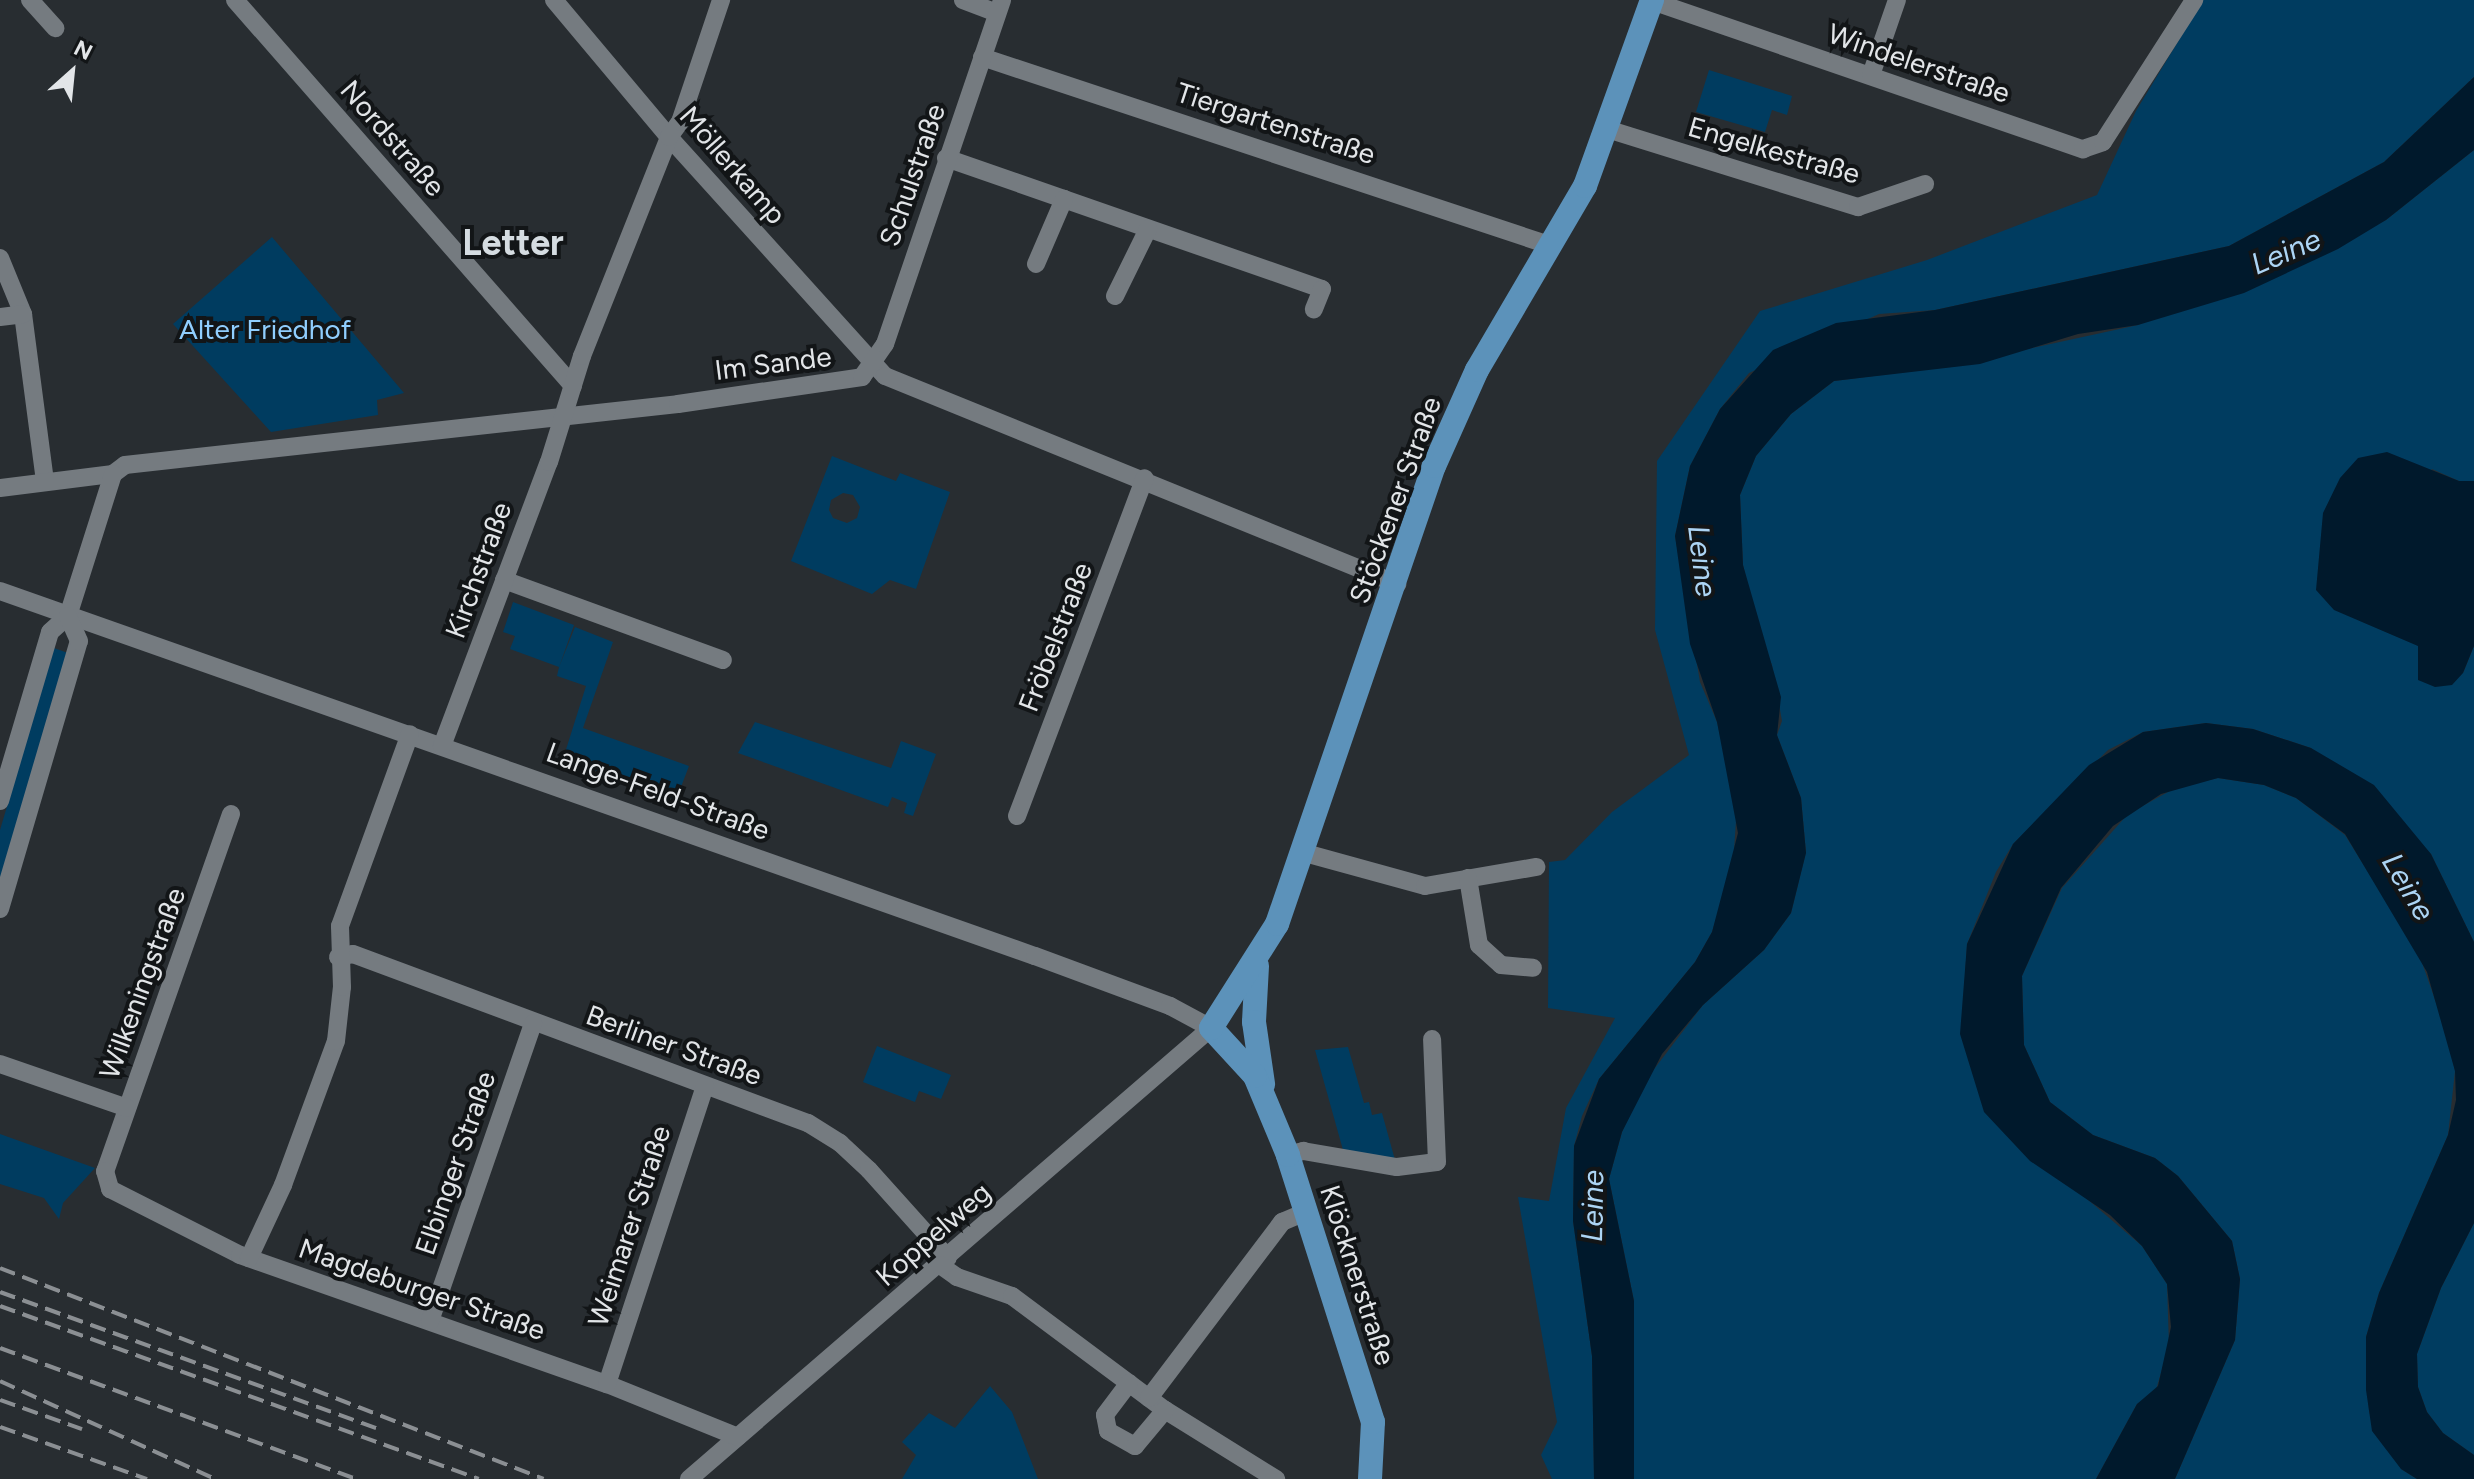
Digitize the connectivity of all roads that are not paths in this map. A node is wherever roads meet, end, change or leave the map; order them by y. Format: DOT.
graph roads {
  1 [pos="30,0"];
  2 [pos="235,0"];
  3 [pos="554,0"];
  4 [pos="721,0"];
  5 [pos="963,0"];
  6 [pos="1652,0"];
  7 [pos="1897,0"];
  8 [pos="2194,0"];
  9 [pos="1000,6"];
  10 [pos="55,28"];
  11 [pos="982,57"];
  12 [pos="1871,75"];
  13 [pos="1607,129"];
  14 [pos="669,137"];
  15 [pos="946,158"];
  16 [pos="1925,184"];
  17 [pos="1064,199"];
  18 [pos="1148,229"];
  19 [pos="1552,246"];
  20 [pos="0,258"];
  21 [pos="1036,264"];
  22 [pos="1115,296"];
  23 [pos="1314,309"];
  24 [pos="23,314"];
  25 [pos="0,317"];
  26 [pos="871,365"];
  27 [pos="573,386"];
  28 [pos="565,414"];
  29 [pos="113,474"];
  30 [pos="1145,478"];
  31 [pos="45,482"];
  32 [pos="0,488"];
  33 [pos="504,580"];
  34 [pos="1397,584"];
  35 [pos="0,591"];
  36 [pos="68,616"];
  37 [pos="723,660"];
  38 [pos="410,734"];
  39 [pos="442,746"];
  40 [pos="0,801"];
  41 [pos="231,814"];
  42 [pos="1017,816"];
  43 [pos="1305,853"];
  44 [pos="1536,867"];
  45 [pos="1468,878"];
  46 [pos="0,909"];
  47 [pos="338,957"];
  48 [pos="1258,960"];
  49 [pos="1533,968"];
  50 [pos="533,1023"];
  51 [pos="1211,1028"];
  52 [pos="1432,1039"];
  53 [pos="0,1064"];
  54 [pos="705,1086"];
  55 [pos="1264,1094"];
  56 [pos="127,1108"];
  57 [pos="1288,1155"];
  58 [pos="105,1171"];
  59 [pos="1305,1212"];
  60 [pos="249,1258"];
  61 [pos="944,1262"];
  62 [pos="430,1321"];
  63 [pos="1129,1383"];
  64 [pos="607,1384"];
  65 [pos="1149,1398"];
  66 [pos="1165,1410"];
  67 [pos="738,1437"];
  68 [pos="1376,1478"];
  69 [pos="689,1479"];
  70 [pos="1276,1479"];
  1 -- 10 [label="street"];
  2 -- 27 [label="street, Nordstraße"];
  3 -- 14 [label="street, Möllerkamp"];
  4 -- 14 [label="street, Kirchstraße"];
  5 -- 9 [label="street"];
  6 -- 12 [label="street, Windelerstraße"];
  6 -- 13 [label="main road, Stöckener Straße"];
  7 -- 12 [label="street"];
  8 -- 12 [label="street, Windelerstraße"];
  9 -- 11 [label="street, Schulstraße"];
  11 -- 15 [label="street, Schulstraße"];
  11 -- 19 [label="street, Tiergartenstraße"];
  13 -- 16 [label="street, Engelkestraße"];
  13 -- 19 [label="main road, Stöckener Straße"];
  14 -- 26 [label="street, Möllerkamp"];
  14 -- 27 [label="street, Kirchstraße"];
  15 -- 17 [label="street"];
  15 -- 26 [label="street, Schulstraße"];
  17 -- 18 [label="street"];
  17 -- 21 [label="street"];
  18 -- 22 [label="street"];
  18 -- 23 [label="street"];
  19 -- 34 [label="main road, Stöckener Straße"];
  20 -- 24 [label="street"];
  24 -- 25 [label="street"];
  24 -- 31 [label="street"];
  26 -- 28 [label="street, Im Sande"];
  26 -- 30 [label="street, Im Sande"];
  27 -- 28 [label="street, Kirchstraße"];
  28 -- 29 [label="street, Im Sande"];
  28 -- 33 [label="street, Kirchstraße"];
  29 -- 31 [label="street, Im Sande"];
  29 -- 36 [label="street"];
  30 -- 34 [label="street, Im Sande"];
  30 -- 42 [label="street, Fröbelstraße"];
  31 -- 32 [label="street, Im Sande"];
  33 -- 37 [label="street"];
  33 -- 39 [label="street, Kirchstraße"];
  34 -- 43 [label="main road, Stöckener Straße"];
  35 -- 36 [label="street, Lange-Feld-Straße"];
  36 -- 38 [label="street, Lange-Feld-Straße"];
  36 -- 40 [label="street"];
  36 -- 46 [label="street"];
  38 -- 39 [label="street, Lange-Feld-Straße"];
  38 -- 47 [label="street"];
  39 -- 51 [label="street, Lange-Feld-Straße"];
  41 -- 56 [label="street, Wilkeningstraße"];
  43 -- 45 [label="street"];
  43 -- 48 [label="main road, Stöckener Straße"];
  44 -- 45 [label="street"];
  45 -- 49 [label="street"];
  47 -- 50 [label="street, Berliner Straße"];
  47 -- 60 [label="street"];
  48 -- 51 [label="main road, Stöckener Straße"];
  48 -- 55 [label="main road"];
  50 -- 54 [label="street, Berliner Straße"];
  50 -- 62 [label="street, Elbinger Straße"];
  51 -- 55 [label="main road, Lange-Feld-Straße"];
  51 -- 61 [label="street, Koppelweg"];
  52 -- 57 [label="street"];
  53 -- 56 [label="street"];
  54 -- 61 [label="street, Berliner Straße"];
  54 -- 64 [label="street, Weimarer Straße"];
  55 -- 57 [label="main road, Klöcknerstraße"];
  56 -- 58 [label="street, Wilkeningstraße"];
  57 -- 59 [label="main road, Klöcknerstraße"];
  58 -- 60 [label="street, Magdeburger Straße"];
  59 -- 65 [label="street"];
  59 -- 68 [label="main road, Klöcknerstraße"];
  60 -- 62 [label="street, Magdeburger Straße"];
  61 -- 63 [label="street, Berliner Straße"];
  61 -- 67 [label="street, Koppelweg"];
  62 -- 64 [label="street, Magdeburger Straße"];
  63 -- 65 [label="street, Berliner Straße"];
  63 -- 66 [label="street"];
  64 -- 67 [label="street, Magdeburger Straße"];
  65 -- 66 [label="street, Berliner Straße"];
  66 -- 70 [label="street, Berliner Straße"];
  67 -- 69 [label="street, Koppelweg"];
}
